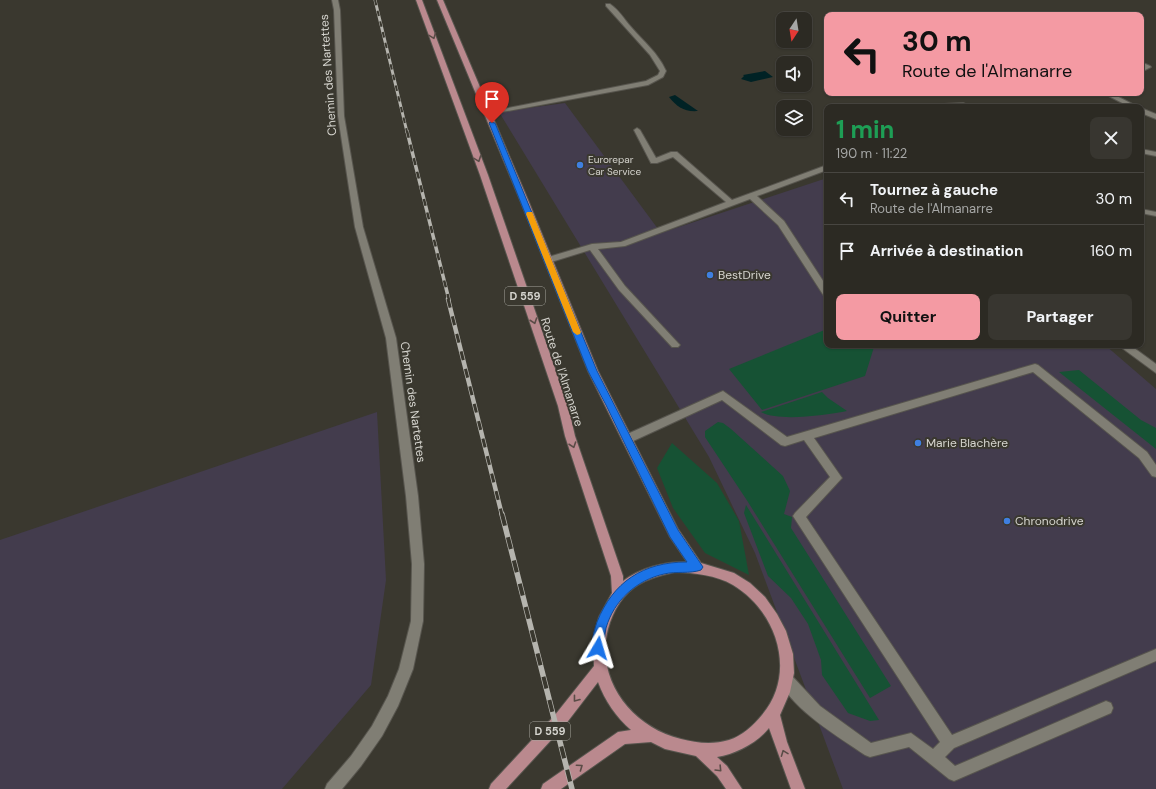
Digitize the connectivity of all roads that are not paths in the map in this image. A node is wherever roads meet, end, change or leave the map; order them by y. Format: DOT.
graph roads {
  1 [pos="335,0"];
  2 [pos="419,0"];
  3 [pos="440,0"];
  4 [pos="608,5"];
  5 [pos="1112,96"];
  6 [pos="1129,104"];
  7 [pos="1144,111"];
  8 [pos="488,114"];
  9 [pos="1156,117"];
  10 [pos="637,130"];
  11 [pos="1144,152"];
  12 [pos="1156,154"];
  13 [pos="824,168"];
  14 [pos="751,195"];
  15 [pos="731,202"];
  16 [pos="1144,212"];
  17 [pos="1156,214"];
  18 [pos="592,247"];
  19 [pos="548,260"];
  20 [pos="824,289"];
  21 [pos="675,345"];
  22 [pos="1127,348"];
  23 [pos="1156,368"];
  24 [pos="806,435"];
  25 [pos="627,439"];
  26 [pos="1156,473"];
  27 [pos="697,567"];
  28 [pos="618,595"];
  29 [pos="1156,655"];
  30 [pos="600,669"];
  31 [pos="787,681"];
  32 [pos="1106,708"];
  33 [pos="773,716"];
  34 [pos="649,736"];
  35 [pos="949,743"];
  36 [pos="700,751"];
  37 [pos="934,758"];
  38 [pos="332,789"];
  39 [pos="496,789"];
  40 [pos="548,789"];
  41 [pos="735,789"];
  42 [pos="798,789"];
  1 -- 38 [label="street, Chemin des Nartettes"];
  2 -- 28 [label="main road, Route de l'Almanarre / D 559, one-way"];
  3 -- 8 [label="main road, Route de l'Almanarre / D 559"];
  4 -- 8 [label="street"];
  5 -- 6 [label="street"];
  7 -- 9 [label="street"];
  8 -- 19 [label="main road, Route de l'Almanarre / D 559"];
  10 -- 15 [label="street"];
  11 -- 12 [label="street"];
  13 -- 14 [label="street"];
  14 -- 15 [label="street"];
  14 -- 20 [label="street"];
  15 -- 18 [label="street"];
  16 -- 17 [label="street"];
  18 -- 19 [label="street"];
  18 -- 21 [label="street"];
  19 -- 25 [label="main road, Route de l'Almanarre / D 559"];
  22 -- 23 [label="street"];
  24 -- 25 [label="street"];
  24 -- 26 [label="street"];
  24 -- 35 [label="street"];
  25 -- 27 [label="main road, Route de l'Almanarre / D 559"];
  27 -- 28 [label="main road"];
  27 -- 31 [label="main road"];
  28 -- 30 [label="main road"];
  29 -- 35 [label="street"];
  30 -- 34 [label="main road"];
  30 -- 39 [label="main road, D 559, one-way"];
  31 -- 33 [label="main road"];
  31 -- 37 [label="street"];
  32 -- 37 [label="street"];
  33 -- 36 [label="main road"];
  42 -- 33 [label="main road, one-way"];
  34 -- 36 [label="main road"];
  40 -- 34 [label="main road, one-way"];
  35 -- 37 [label="street"];
  36 -- 41 [label="main road, one-way"];
}
